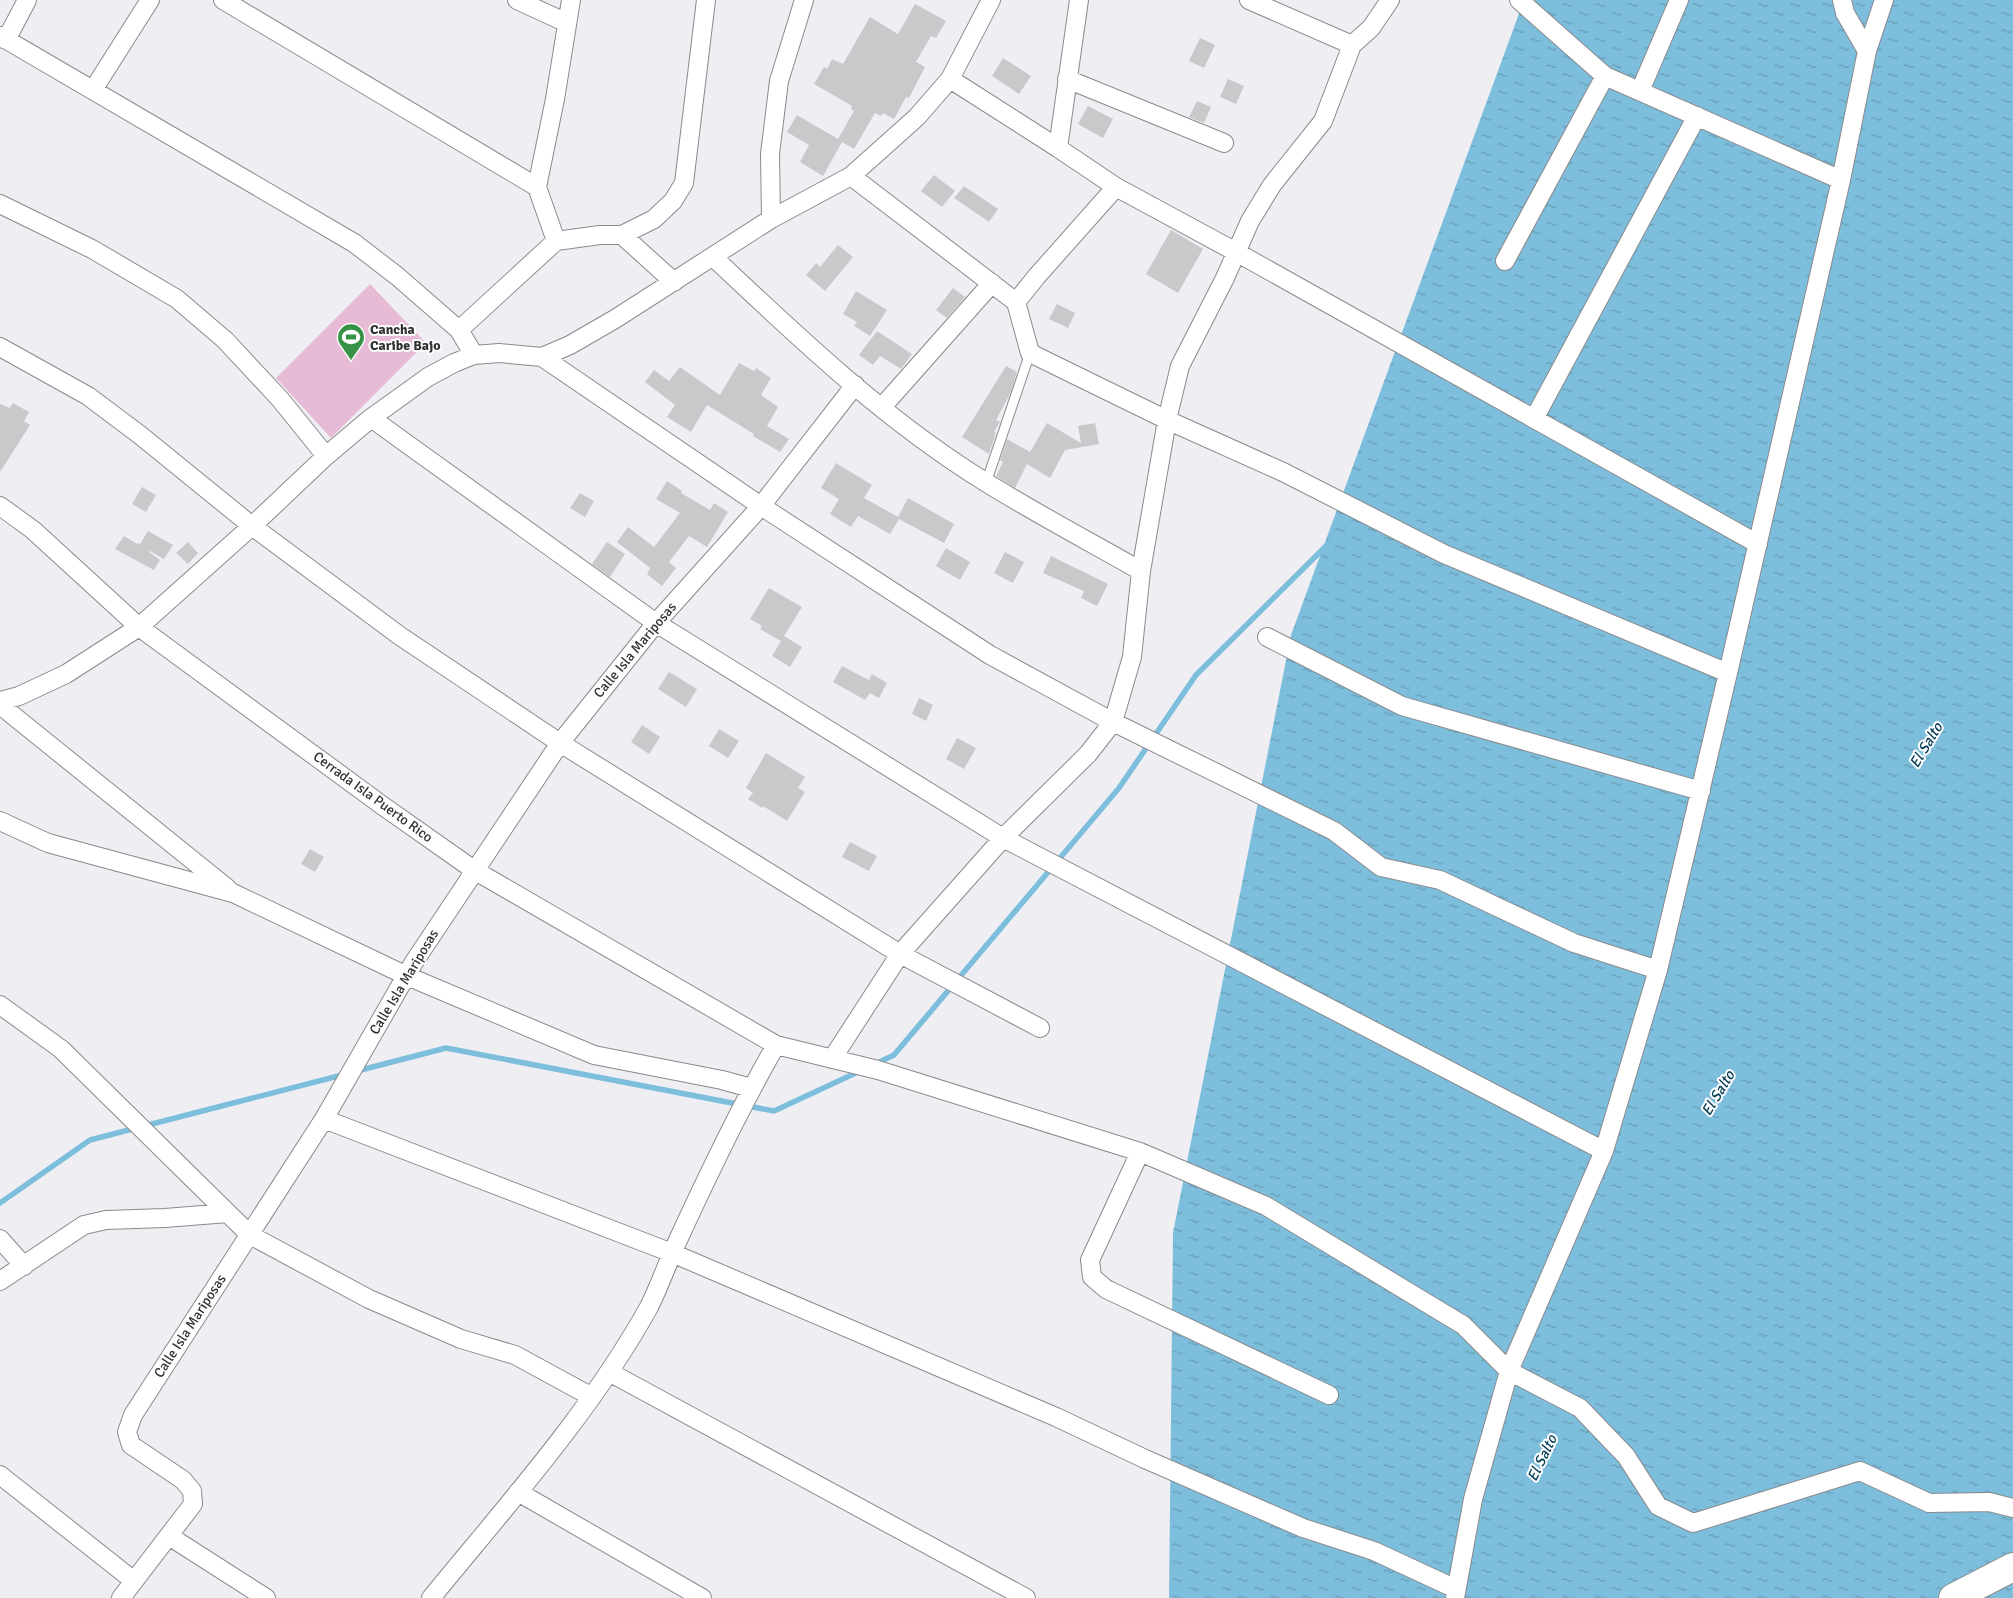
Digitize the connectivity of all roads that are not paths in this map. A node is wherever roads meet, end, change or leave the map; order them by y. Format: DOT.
graph roads {
  1 [pos="27,0"];
  2 [pos="150,0"];
  3 [pos="223,0"];
  4 [pos="517,0"];
  5 [pos="570,0"];
  6 [pos="706,0"];
  7 [pos="804,0"];
  8 [pos="991,0"];
  9 [pos="1079,0"];
  10 [pos="1249,0"];
  11 [pos="1390,0"];
  12 [pos="1519,0"];
  13 [pos="1679,0"];
  14 [pos="1842,0"];
  15 [pos="1884,0"];
  16 [pos="567,23"];
  17 [pos="3,38"];
  18 [pos="1352,45"];
  19 [pos="1868,51"];
  20 [pos="1605,76"];
  21 [pos="950,79"];
  22 [pos="1067,79"];
  23 [pos="92,90"];
  24 [pos="1640,91"];
  25 [pos="1697,116"];
  26 [pos="1224,143"];
  27 [pos="1058,148"];
  28 [pos="851,176"];
  29 [pos="1840,180"];
  30 [pos="537,187"];
  31 [pos="1116,187"];
  32 [pos="0,204"];
  33 [pos="771,219"];
  34 [pos="622,235"];
  35 [pos="556,241"];
  36 [pos="1236,252"];
  37 [pos="712,257"];
  38 [pos="1505,262"];
  39 [pos="674,282"];
  40 [pos="992,283"];
  41 [pos="1016,302"];
  42 [pos="459,330"];
  43 [pos="0,347"];
  44 [pos="1030,352"];
  45 [pos="474,355"];
  46 [pos="542,357"];
  47 [pos="855,385"];
  48 [pos="882,407"];
  49 [pos="371,418"];
  50 [pos="1167,420"];
  51 [pos="1534,420"];
  52 [pos="326,456"];
  53 [pos="986,483"];
  54 [pos="0,506"];
  55 [pos="761,506"];
  56 [pos="252,526"];
  57 [pos="1758,544"];
  58 [pos="1141,571"];
  59 [pos="656,623"];
  60 [pos="139,626"];
  61 [pos="1267,637"];
  62 [pos="1728,674"];
  63 [pos="0,701"];
  64 [pos="0,705"];
  65 [pos="1113,722"];
  66 [pos="560,743"];
  67 [pos="1701,791"];
  68 [pos="0,821"];
  69 [pos="1003,838"];
  70 [pos="474,870"];
  71 [pos="233,893"];
  72 [pos="900,954"];
  73 [pos="1658,970"];
  74 [pos="407,976"];
  75 [pos="0,1004"];
  76 [pos="1040,1028"];
  77 [pos="776,1045"];
  78 [pos="832,1059"];
  79 [pos="752,1088"];
  80 [pos="324,1119"];
  81 [pos="1604,1151"];
  82 [pos="1140,1152"];
  83 [pos="228,1213"];
  84 [pos="250,1235"];
  85 [pos="0,1239"];
  86 [pos="672,1253"];
  87 [pos="24,1266"];
  88 [pos="0,1281"];
  89 [pos="1509,1371"];
  90 [pos="609,1372"];
  91 [pos="1329,1394"];
  92 [pos="592,1397"];
  93 [pos="0,1475"];
  94 [pos="518,1492"];
  95 [pos="2013,1508"];
  96 [pos="168,1536"];
  97 [pos="2013,1567"];
  98 [pos="134,1581"];
  99 [pos="1456,1594"];
  100 [pos="121,1598"];
  101 [pos="266,1598"];
  102 [pos="431,1598"];
  103 [pos="702,1598"];
  104 [pos="1026,1598"];
  105 [pos="1953,1598"];
  1 -- 17 [label="street"];
  2 -- 23 [label="street"];
  3 -- 30 [label="street"];
  4 -- 16 [label="street"];
  5 -- 16 [label="street"];
  6 -- 34 [label="street"];
  7 -- 33 [label="street"];
  8 -- 21 [label="street"];
  9 -- 22 [label="street"];
  10 -- 18 [label="street"];
  11 -- 18 [label="street"];
  12 -- 20 [label="street"];
  13 -- 24 [label="street"];
  14 -- 19 [label="street"];
  15 -- 19 [label="street"];
  16 -- 30 [label="street"];
  17 -- 23 [label="street"];
  18 -- 36 [label="street"];
  19 -- 29 [label="street"];
  20 -- 24 [label="street"];
  20 -- 38 [label="street"];
  21 -- 27 [label="street"];
  21 -- 28 [label="street"];
  22 -- 26 [label="street"];
  22 -- 27 [label="street"];
  23 -- 42 [label="street"];
  24 -- 25 [label="street"];
  25 -- 29 [label="street"];
  25 -- 51 [label="street"];
  27 -- 31 [label="street"];
  28 -- 33 [label="street"];
  28 -- 40 [label="street"];
  29 -- 57 [label="street"];
  30 -- 35 [label="street"];
  31 -- 36 [label="street"];
  31 -- 41 [label="street"];
  32 -- 52 [label="street"];
  33 -- 37 [label="street"];
  34 -- 35 [label="street"];
  34 -- 39 [label="street"];
  35 -- 42 [label="street"];
  36 -- 50 [label="street"];
  36 -- 51 [label="street"];
  37 -- 39 [label="street"];
  37 -- 47 [label="street"];
  39 -- 46 [label="street"];
  40 -- 41 [label="street"];
  40 -- 48 [label="street"];
  41 -- 44 [label="street"];
  42 -- 45 [label="street"];
  43 -- 56 [label="street"];
  44 -- 50 [label="street"];
  44 -- 53 [label="lane"];
  45 -- 46 [label="street"];
  45 -- 49 [label="street"];
  46 -- 55 [label="street"];
  47 -- 48 [label="street"];
  47 -- 55 [label="street, Calle Isla Mariposas"];
  48 -- 53 [label="street"];
  49 -- 52 [label="street"];
  49 -- 59 [label="street"];
  50 -- 58 [label="street"];
  50 -- 62 [label="street"];
  51 -- 57 [label="street"];
  52 -- 56 [label="street"];
  53 -- 58 [label="street"];
  54 -- 60 [label="street, Cerrada Isla Puerto Rico"];
  55 -- 59 [label="street, Calle Isla Mariposas"];
  55 -- 65 [label="street"];
  56 -- 60 [label="street"];
  56 -- 66 [label="street"];
  57 -- 62 [label="street"];
  58 -- 65 [label="street"];
  59 -- 66 [label="street, Calle Isla Mariposas"];
  59 -- 69 [label="street"];
  60 -- 63 [label="street"];
  60 -- 70 [label="street, Cerrada Isla Puerto Rico"];
  61 -- 67 [label="street"];
  62 -- 67 [label="street"];
  64 -- 71 [label="street"];
  65 -- 69 [label="street"];
  65 -- 73 [label="street"];
  66 -- 70 [label="street, Calle Isla Mariposas"];
  66 -- 72 [label="street"];
  67 -- 73 [label="street"];
  68 -- 71 [label="street"];
  69 -- 72 [label="street"];
  69 -- 81 [label="street"];
  70 -- 74 [label="street, Calle Isla Mariposas"];
  70 -- 77 [label="street, Cerrada Isla Puerto Rico"];
  71 -- 74 [label="street"];
  72 -- 76 [label="street"];
  72 -- 78 [label="street"];
  73 -- 81 [label="street"];
  74 -- 79 [label="street"];
  74 -- 80 [label="street, Calle Isla Mariposas"];
  75 -- 83 [label="street"];
  77 -- 78 [label="street, Cerrada Isla Puerto Rico"];
  77 -- 79 [label="street"];
  78 -- 82 [label="street, Cerrada Isla Puerto Rico"];
  79 -- 86 [label="street"];
  80 -- 84 [label="street, Calle Isla Mariposas"];
  80 -- 86 [label="street"];
  81 -- 89 [label="street"];
  82 -- 89 [label="street, Cerrada Isla Puerto Rico"];
  82 -- 91 [label="street"];
  83 -- 84 [label="street"];
  83 -- 87 [label="street"];
  84 -- 92 [label="street"];
  84 -- 96 [label="street, Calle Isla Mariposas"];
  85 -- 87 [label="street"];
  86 -- 90 [label="street"];
  86 -- 99 [label="street"];
  87 -- 88 [label="street"];
  89 -- 95 [label="street, Cerrada Isla Puerto Rico"];
  89 -- 99 [label="street"];
  90 -- 92 [label="street"];
  90 -- 104 [label="street"];
  92 -- 94 [label="street"];
  93 -- 98 [label="street"];
  94 -- 102 [label="street"];
  94 -- 103 [label="street"];
  96 -- 98 [label="street, Calle Isla Mariposas"];
  96 -- 101 [label="street"];
  97 -- 105 [label="highway"];
  98 -- 100 [label="street, Calle Isla Mariposas"];
}
